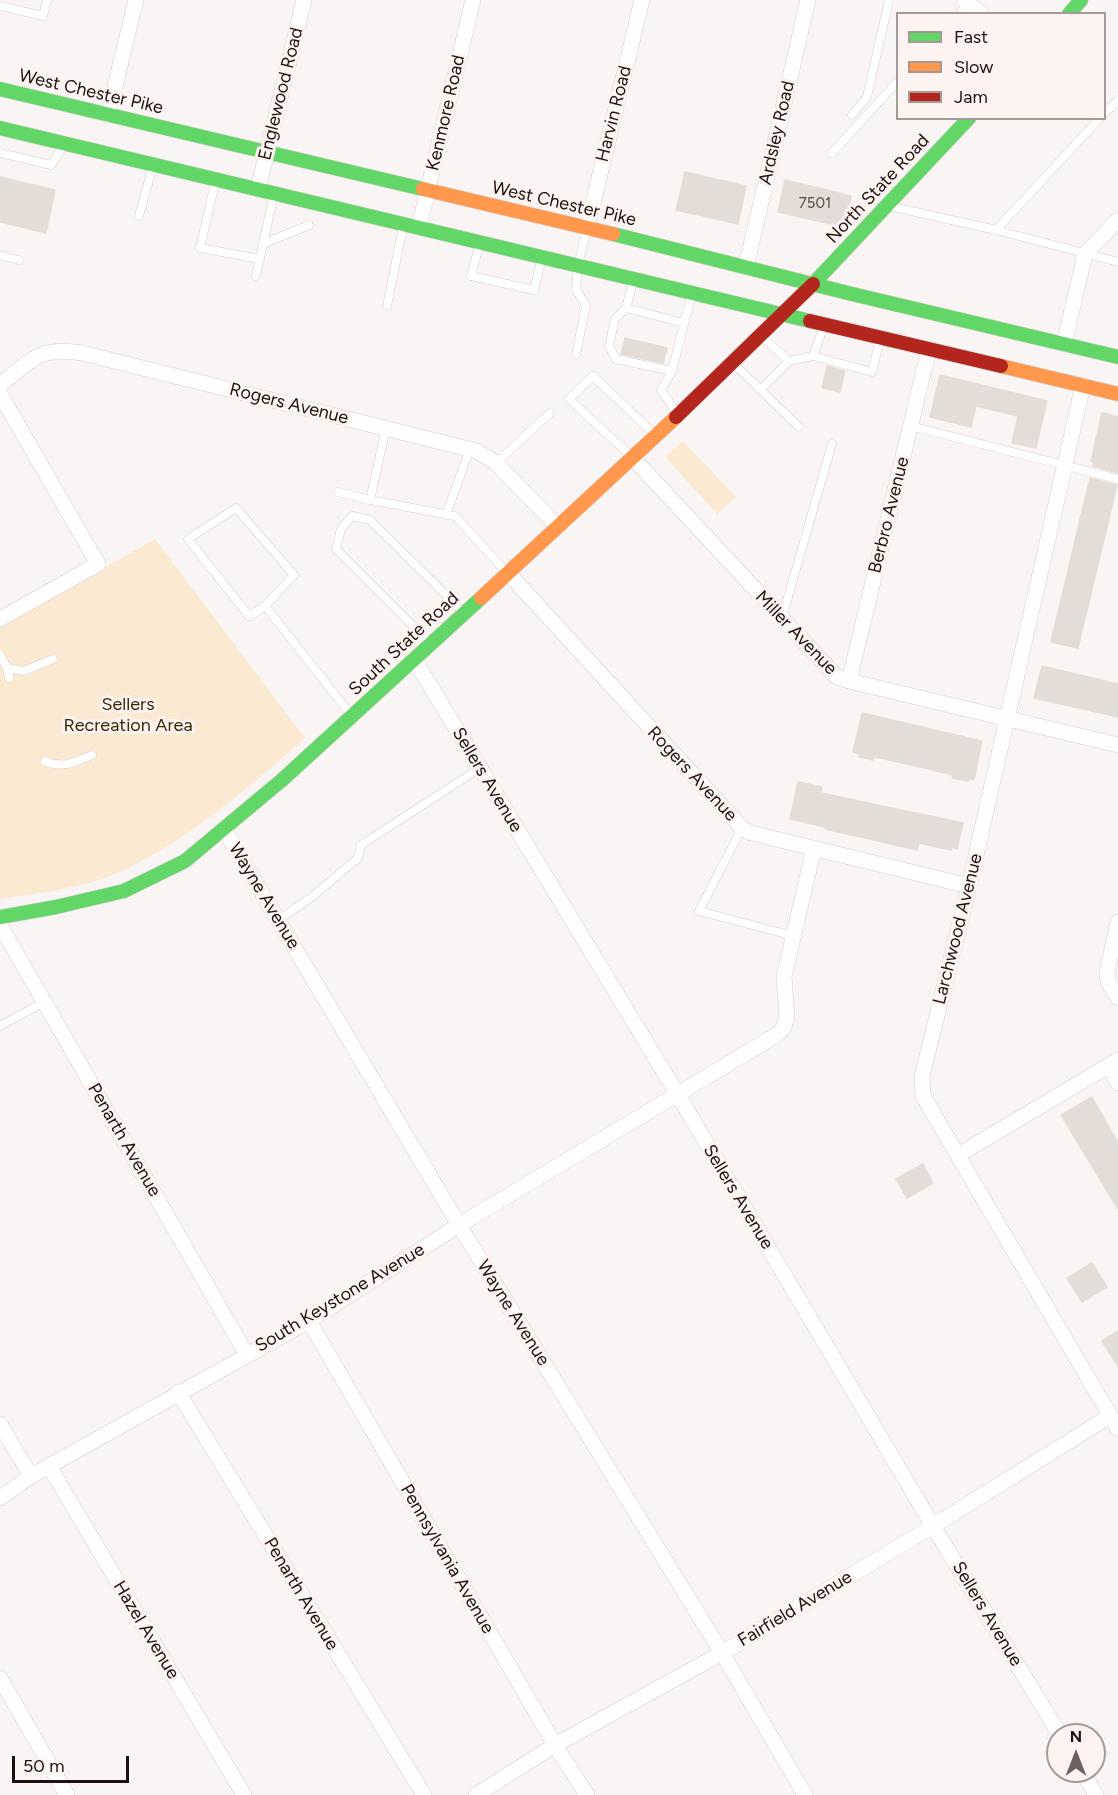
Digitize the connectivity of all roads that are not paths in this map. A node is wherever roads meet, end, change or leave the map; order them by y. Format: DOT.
graph roads {
  1 [pos="47,0"];
  2 [pos="136,0"];
  3 [pos="304,0"];
  4 [pos="473,0"];
  5 [pos="642,0"];
  6 [pos="808,0"];
  7 [pos="889,0"];
  8 [pos="1081,0"];
  9 [pos="964,5"];
  10 [pos="0,6"];
  11 [pos="978,12"];
  12 [pos="1071,12"];
  13 [pos="896,82"];
  14 [pos="0,89"];
  15 [pos="1118,100"];
  16 [pos="1106,112"];
  17 [pos="108,115"];
  18 [pos="852,115"];
  19 [pos="967,120"];
  20 [pos="1098,120"];
  21 [pos="0,128"];
  22 [pos="65,143"];
  23 [pos="267,152"];
  24 [pos="0,153"];
  25 [pos="832,153"];
  26 [pos="153,164"];
  27 [pos="216,179"];
  28 [pos="258,189"];
  29 [pos="428,190"];
  30 [pos="275,193"];
  31 [pos="887,206"];
  32 [pos="139,216"];
  33 [pos="1118,220"];
  34 [pos="309,225"];
  35 [pos="412,225"];
  36 [pos="587,228"];
  37 [pos="996,230"];
  38 [pos="480,241"];
  39 [pos="263,244"];
  40 [pos="1085,254"];
  41 [pos="0,255"];
  42 [pos="543,256"];
  43 [pos="20,260"];
  44 [pos="260,260"];
  45 [pos="1118,262"];
  46 [pos="578,265"];
  47 [pos="746,267"];
  48 [pos="256,276"];
  49 [pos="635,278"];
  50 [pos="813,284"];
  51 [pos="692,292"];
  52 [pos="387,306"];
  53 [pos="626,308"];
  54 [pos="783,314"];
  55 [pos="684,323"];
  56 [pos="825,324"];
  57 [pos="761,335"];
  58 [pos="880,337"];
  59 [pos="1064,344"];
  60 [pos="929,349"];
  61 [pos="576,354"];
  62 [pos="813,356"];
  63 [pos="1118,357"];
  64 [pos="789,361"];
  65 [pos="733,363"];
  66 [pos="672,371"];
  67 [pos="0,385"];
  68 [pos="1083,386"];
  69 [pos="760,390"];
  70 [pos="0,394"];
  71 [pos="1118,394"];
  72 [pos="550,413"];
  73 [pos="677,415"];
  74 [pos="911,426"];
  75 [pos="799,427"];
  76 [pos="386,428"];
  77 [pos="655,435"];
  78 [pos="832,444"];
  79 [pos="470,449"];
  80 [pos="632,456"];
  81 [pos="496,463"];
  82 [pos="1065,466"];
  83 [pos="1118,479"];
  84 [pos="338,492"];
  85 [pos="369,500"];
  86 [pos="446,514"];
  87 [pos="558,527"];
  88 [pos="508,573"];
  89 [pos="265,606"];
  90 [pos="464,614"];
  91 [pos="0,619"];
  92 [pos="782,619"];
  93 [pos="431,644"];
  94 [pos="0,655"];
  95 [pos="53,659"];
  96 [pos="414,660"];
  97 [pos="8,668"];
  98 [pos="9,678"];
  99 [pos="849,681"];
  100 [pos="352,717"];
  101 [pos="1006,719"];
  102 [pos="1118,746"];
  103 [pos="92,755"];
  104 [pos="45,761"];
  105 [pos="480,768"];
  106 [pos="742,828"];
  107 [pos="224,829"];
  108 [pos="814,848"];
  109 [pos="969,886"];
  110 [pos="0,918"];
  111 [pos="278,920"];
  112 [pos="1118,922"];
  113 [pos="0,925"];
  114 [pos="794,936"];
  115 [pos="1118,998"];
  116 [pos="45,1002"];
  117 [pos="0,1026"];
  118 [pos="1113,1063"];
  119 [pos="1118,1083"];
  120 [pos="678,1095"];
  121 [pos="958,1155"];
  122 [pos="459,1225"];
  123 [pos="309,1321"];
  124 [pos="247,1355"];
  125 [pos="178,1392"];
  126 [pos="1114,1423"];
  127 [pos="0,1424"];
  128 [pos="49,1466"];
  129 [pos="31,1476"];
  130 [pos="0,1498"];
  131 [pos="933,1526"];
  132 [pos="722,1653"];
  133 [pos="0,1678"];
  134 [pos="1053,1723"];
  135 [pos="555,1745"];
  136 [pos="67,1795"];
  137 [pos="244,1795"];
  138 [pos="424,1795"];
  139 [pos="476,1795"];
  140 [pos="587,1795"];
  141 [pos="805,1795"];
  1 -- 10 [label="lane"];
  2 -- 17 [label="street"];
  3 -- 23 [label="street, Englewood Road"];
  4 -- 29 [label="street, Kenmore Road"];
  5 -- 36 [label="street, Harvin Road"];
  6 -- 47 [label="street, Ardsley Road"];
  7 -- 18 [label="lane"];
  8 -- 12 [label="main road"];
  9 -- 11 [label="street"];
  13 -- 25 [label="lane"];
  14 -- 17 [label="main road, West Chester Pike"];
  15 -- 16 [label="lane"];
  17 -- 23 [label="main road, West Chester Pike"];
  19 -- 31 [label="main road, North State Road"];
  20 -- 37 [label="lane"];
  21 -- 22 [label="main road"];
  22 -- 24 [label="lane"];
  22 -- 26 [label="main road"];
  23 -- 28 [label="street, Englewood Road"];
  23 -- 29 [label="main road, West Chester Pike"];
  26 -- 27 [label="main road"];
  26 -- 32 [label="lane"];
  27 -- 28 [label="main road"];
  27 -- 44 [label="lane"];
  28 -- 30 [label="main road"];
  29 -- 35 [label="street, Kenmore Road"];
  29 -- 36 [label="main road, West Chester Pike"];
  30 -- 35 [label="main road"];
  30 -- 39 [label="lane"];
  31 -- 37 [label="lane"];
  31 -- 50 [label="main road, North State Road"];
  33 -- 40 [label="street"];
  34 -- 39 [label="lane"];
  35 -- 38 [label="main road"];
  35 -- 52 [label="lane"];
  36 -- 46 [label="lane"];
  36 -- 47 [label="main road, West Chester Pike"];
  37 -- 40 [label="lane"];
  38 -- 42 [label="main road"];
  38 -- 42 [label="lane"];
  39 -- 44 [label="lane"];
  40 -- 45 [label="lane"];
  40 -- 59 [label="street"];
  41 -- 43 [label="lane"];
  42 -- 46 [label="main road"];
  44 -- 48 [label="lane"];
  46 -- 49 [label="main road"];
  46 -- 61 [label="lane"];
  47 -- 50 [label="main road, West Chester Pike"];
  49 -- 51 [label="main road"];
  49 -- 53 [label="lane"];
  50 -- 54 [label="main road, North State Road"];
  50 -- 59 [label="main road, West Chester Pike"];
  51 -- 54 [label="main road"];
  51 -- 55 [label="lane"];
  53 -- 55 [label="lane"];
  53 -- 66 [label="lane"];
  54 -- 56 [label="main road"];
  54 -- 57 [label="main road, South State Road"];
  55 -- 66 [label="lane"];
  56 -- 58 [label="main road"];
  56 -- 62 [label="lane"];
  57 -- 64 [label="lane"];
  57 -- 65 [label="main road, South State Road"];
  58 -- 60 [label="main road"];
  58 -- 62 [label="lane"];
  59 -- 63 [label="main road, West Chester Pike"];
  60 -- 68 [label="main road"];
  60 -- 74 [label="street, Berbro Avenue"];
  62 -- 64 [label="lane"];
  64 -- 69 [label="lane"];
  65 -- 69 [label="lane"];
  65 -- 73 [label="main road, South State Road"];
  66 -- 73 [label="lane"];
  67 -- 76 [label="street, Rogers Avenue"];
  68 -- 71 [label="main road"];
  68 -- 82 [label="street, Larchwood Avenue"];
  69 -- 75 [label="lane"];
  70 -- 91 [label="street"];
  72 -- 81 [label="lane"];
  73 -- 77 [label="main road, South State Road"];
  74 -- 82 [label="lane"];
  74 -- 99 [label="street, Berbro Avenue"];
  76 -- 79 [label="street, Rogers Avenue"];
  76 -- 85 [label="lane"];
  77 -- 80 [label="main road, South State Road"];
  77 -- 80 [label="lane"];
  78 -- 92 [label="lane"];
  79 -- 81 [label="street, Rogers Avenue"];
  79 -- 86 [label="lane"];
  80 -- 87 [label="main road, South State Road"];
  80 -- 92 [label="street, Miller Avenue"];
  81 -- 87 [label="street, Rogers Avenue"];
  82 -- 83 [label="lane"];
  82 -- 101 [label="street, Larchwood Avenue"];
  84 -- 85 [label="lane"];
  85 -- 86 [label="lane"];
  86 -- 88 [label="lane"];
  87 -- 88 [label="main road, South State Road"];
  88 -- 90 [label="main road, South State Road"];
  88 -- 106 [label="street, Rogers Avenue"];
  89 -- 89 [label="lane"];
  89 -- 100 [label="lane"];
  90 -- 93 [label="main road, South State Road"];
  90 -- 93 [label="lane"];
  92 -- 99 [label="street, Miller Avenue"];
  93 -- 96 [label="main road, South State Road"];
  94 -- 97 [label="lane"];
  95 -- 97 [label="lane"];
  96 -- 100 [label="main road, South State Road"];
  96 -- 105 [label="street, Sellers Avenue"];
  97 -- 98 [label="lane"];
  99 -- 101 [label="street, Miller Avenue"];
  100 -- 107 [label="main road, South State Road"];
  101 -- 102 [label="street, Miller Avenue"];
  101 -- 109 [label="street, Larchwood Avenue"];
  103 -- 104 [label="lane"];
  105 -- 111 [label="lane"];
  105 -- 120 [label="street, Sellers Avenue"];
  106 -- 108 [label="street, Rogers Avenue"];
  106 -- 114 [label="lane"];
  107 -- 110 [label="main road, South State Road"];
  107 -- 111 [label="street, Wayne Avenue"];
  108 -- 109 [label="street, Rogers Avenue"];
  108 -- 114 [label="street"];
  109 -- 121 [label="street, Larchwood Avenue"];
  111 -- 122 [label="street, Wayne Avenue"];
  112 -- 115 [label="street"];
  113 -- 116 [label="street, Penarth Avenue"];
  114 -- 120 [label="street"];
  116 -- 117 [label="lane"];
  116 -- 124 [label="street, Penarth Avenue"];
  118 -- 119 [label="street"];
  118 -- 121 [label="street"];
  120 -- 122 [label="street, South Keystone Avenue"];
  120 -- 131 [label="street, Sellers Avenue"];
  121 -- 126 [label="street, Larchwood Avenue"];
  122 -- 123 [label="street, South Keystone Avenue"];
  122 -- 132 [label="street, Wayne Avenue"];
  123 -- 124 [label="street, South Keystone Avenue"];
  123 -- 135 [label="street, Pennsylvania Avenue"];
  124 -- 125 [label="street, South Keystone Avenue"];
  125 -- 128 [label="street, South Keystone Avenue"];
  125 -- 138 [label="street, Penarth Avenue"];
  126 -- 131 [label="street, Fairfield Avenue"];
  127 -- 129 [label="street"];
  128 -- 129 [label="street, South Keystone Avenue"];
  128 -- 137 [label="street, Hazel Avenue"];
  129 -- 130 [label="street, South Keystone Avenue"];
  131 -- 132 [label="street, Fairfield Avenue"];
  131 -- 134 [label="street, Sellers Avenue"];
  132 -- 135 [label="street, Fairfield Avenue"];
  132 -- 141 [label="street, Wayne Avenue"];
  133 -- 136 [label="street"];
  135 -- 139 [label="street, Fairfield Avenue"];
  135 -- 140 [label="street, Pennsylvania Avenue"];
}
